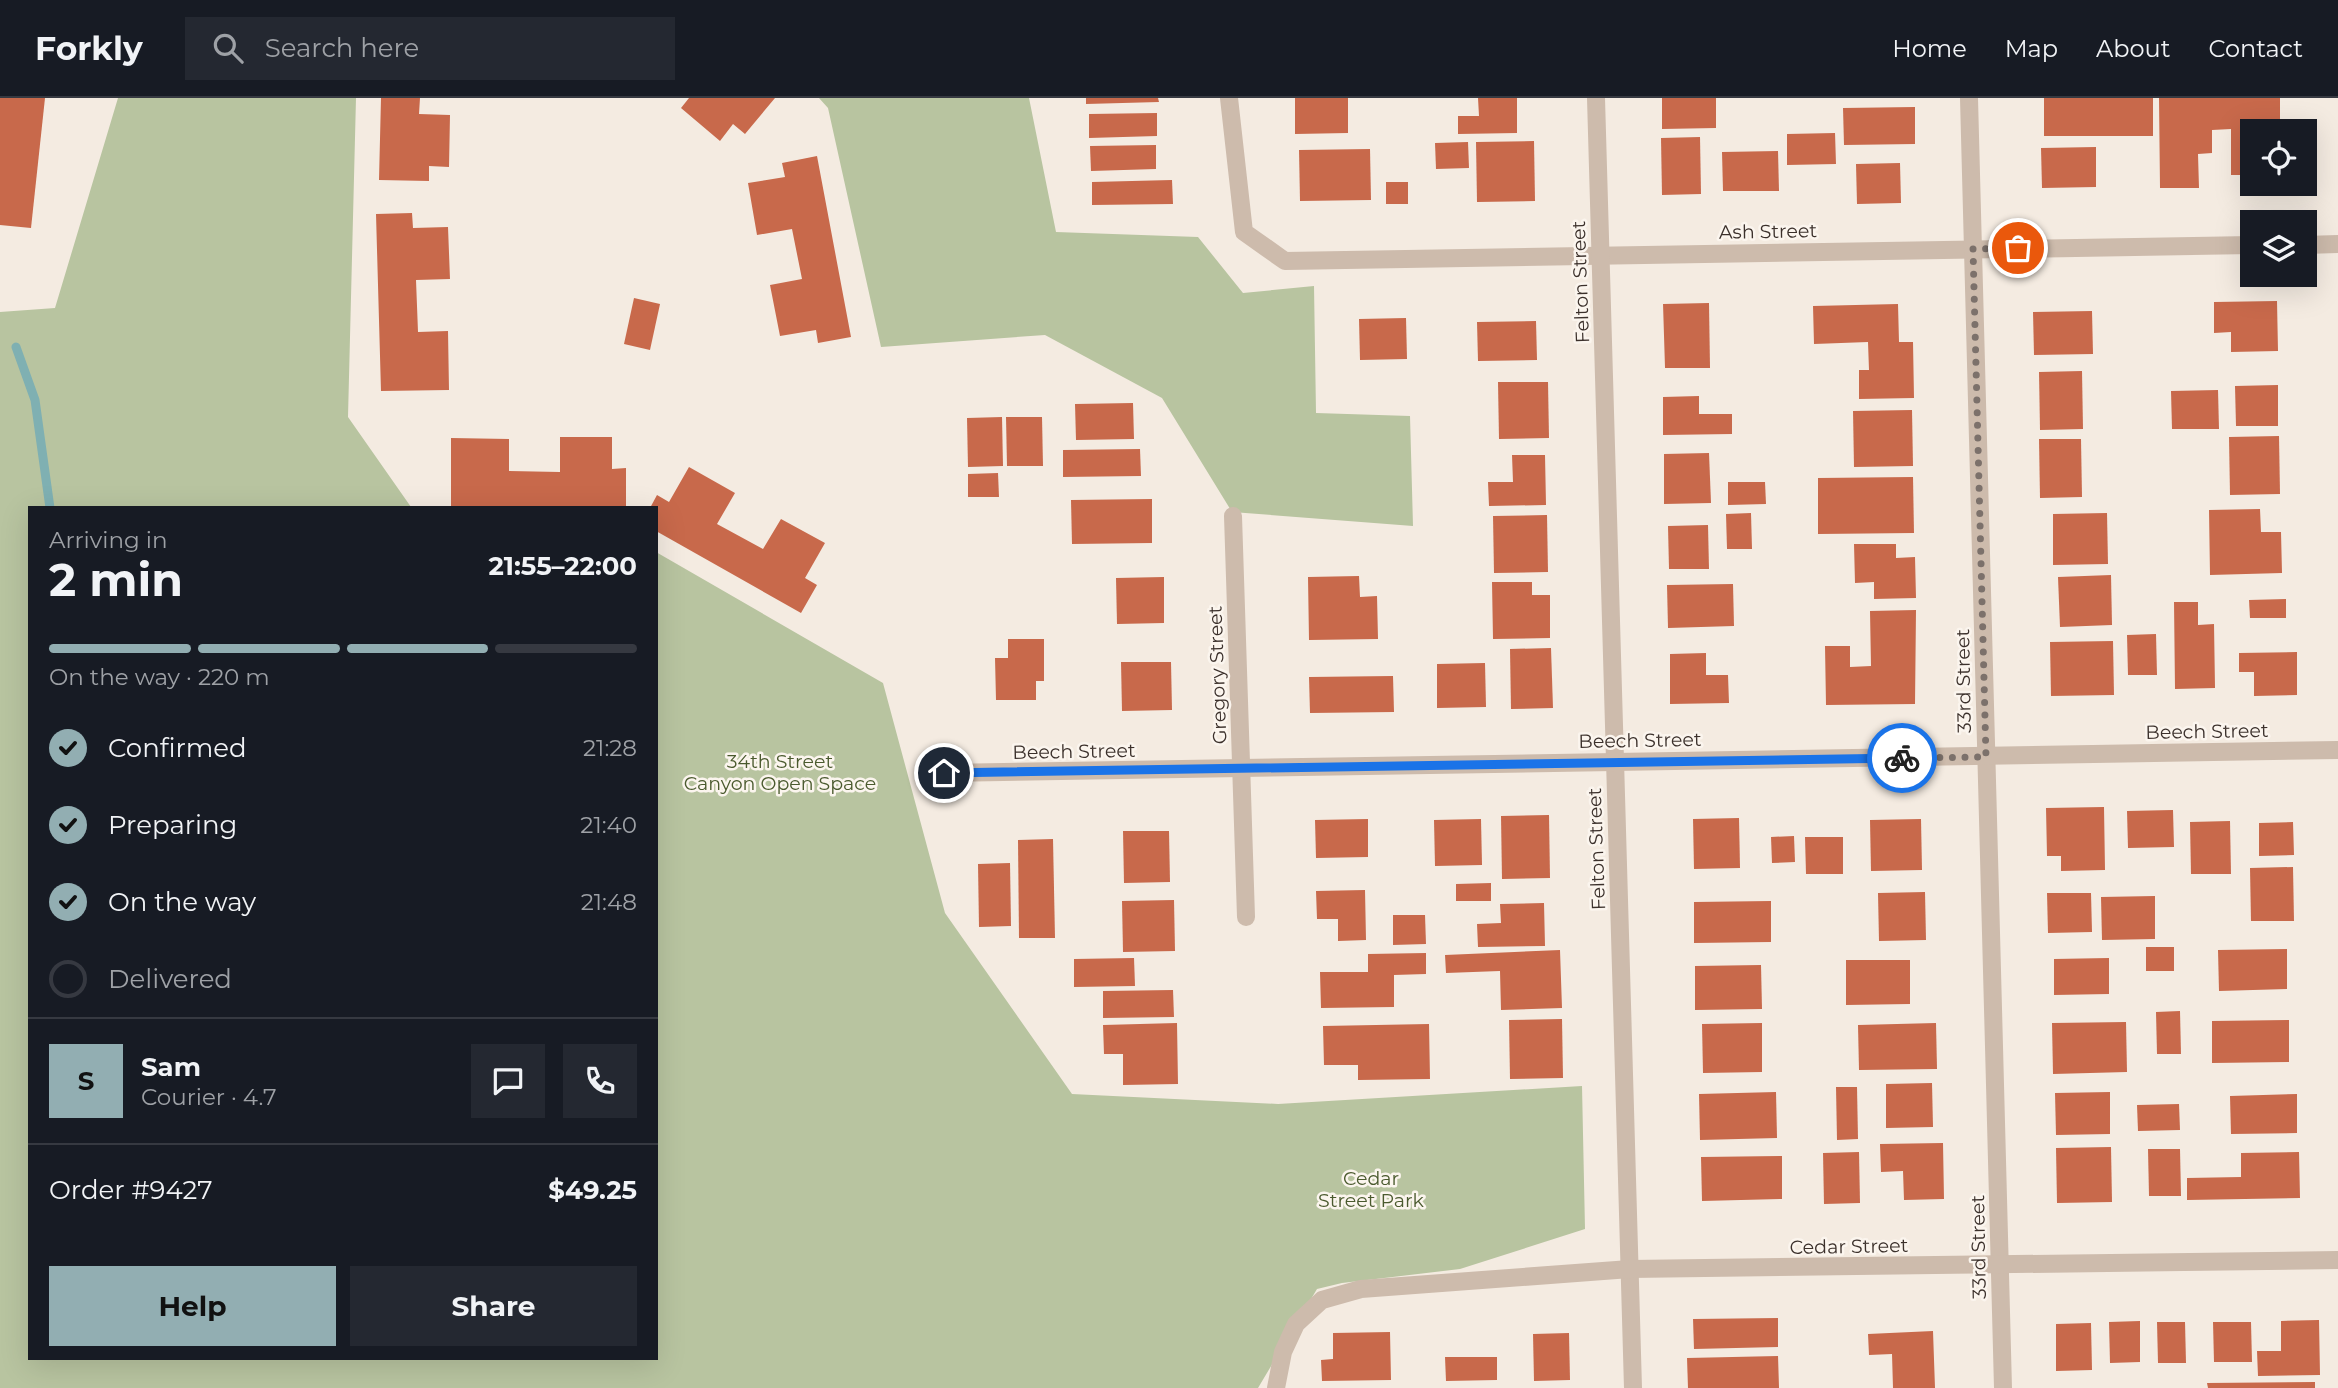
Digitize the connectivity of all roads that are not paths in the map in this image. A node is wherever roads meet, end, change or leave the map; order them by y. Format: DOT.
graph roads {
  1 [pos="1229,98"];
  2 [pos="1596,98"];
  3 [pos="1969,98"];
  4 [pos="2338,244"];
  5 [pos="2240,245"];
  6 [pos="2317,245"];
  7 [pos="1973,249"];
  8 [pos="1601,255"];
  9 [pos="1233,516"];
  10 [pos="2338,750"];
  11 [pos="1986,757"];
  12 [pos="1615,762"];
  13 [pos="1241,770"];
  14 [pos="944,773"];
  15 [pos="1247,917"];
  16 [pos="2338,1260"];
  17 [pos="1999,1265"];
  18 [pos="1630,1269"];
  19 [pos="1276,1388"];
  20 [pos="1633,1388"];
  21 [pos="2003,1388"];
  1 -- 8 [label="street, Ash Street"];
  2 -- 8 [label="street, Felton Street"];
  3 -- 7 [label="street, 33rd Street"];
  4 -- 6 [label="street"];
  5 -- 7 [label="street, Ash Street"];
  7 -- 8 [label="street, Ash Street"];
  7 -- 11 [label="street, 33rd Street"];
  8 -- 12 [label="street, Felton Street"];
  9 -- 13 [label="street, Gregory Street"];
  10 -- 11 [label="street, Beech Street"];
  11 -- 12 [label="street, Beech Street"];
  11 -- 17 [label="street, 33rd Street"];
  12 -- 13 [label="street, Beech Street"];
  12 -- 18 [label="street, Felton Street"];
  13 -- 14 [label="street, Beech Street"];
  13 -- 15 [label="street, Gregory Street"];
  16 -- 17 [label="street, Cedar Street"];
  17 -- 18 [label="street, Cedar Street"];
  17 -- 21 [label="street, 33rd Street"];
  18 -- 19 [label="street, Cedar Street"];
  18 -- 20 [label="street, Felton Street"];
}
